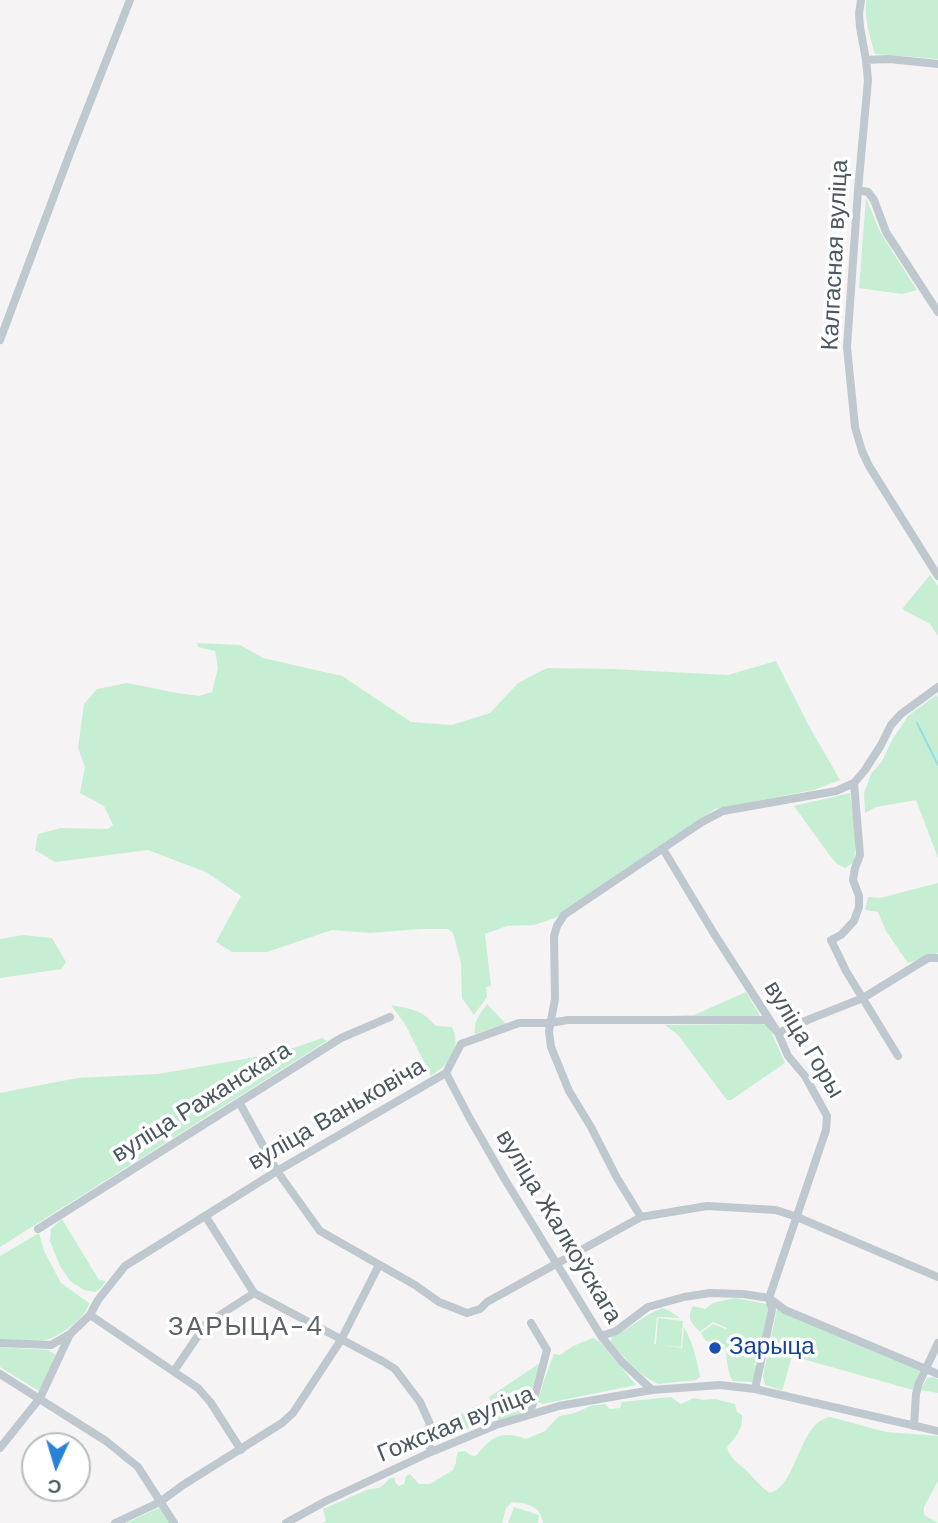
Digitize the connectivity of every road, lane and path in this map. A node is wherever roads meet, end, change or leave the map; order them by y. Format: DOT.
graph roads {
  1 [pos="130,0"];
  2 [pos="860,0"];
  3 [pos="866,60"];
  4 [pos="938,64"];
  5 [pos="858,190"];
  6 [pos="938,312"];
  7 [pos="0,340"];
  8 [pos="938,576"];
  9 [pos="938,687"];
  10 [pos="854,783"];
  11 [pos="663,849"];
  12 [pos="937,957"];
  13 [pos="863,998"];
  14 [pos="390,1017"];
  15 [pos="550,1023"];
  16 [pos="778,1033"];
  17 [pos="898,1056"];
  18 [pos="446,1073"];
  19 [pos="239,1102"];
  20 [pos="277,1171"];
  21 [pos="206,1217"];
  22 [pos="641,1217"];
  23 [pos="797,1217"];
  24 [pos="38,1229"];
  25 [pos="557,1263"];
  26 [pos="379,1265"];
  27 [pos="938,1277"];
  28 [pos="254,1293"];
  29 [pos="769,1298"];
  30 [pos="90,1315"];
  31 [pos="531,1323"];
  32 [pos="70,1334"];
  33 [pos="601,1336"];
  34 [pos="341,1340"];
  35 [pos="0,1343"];
  36 [pos="938,1343"];
  37 [pos="925,1369"];
  38 [pos="174,1371"];
  39 [pos="0,1374"];
  40 [pos="938,1374"];
  41 [pos="755,1389"];
  42 [pos="652,1390"];
  43 [pos="40,1398"];
  44 [pos="530,1414"];
  45 [pos="914,1426"];
  46 [pos="938,1430"];
  47 [pos="0,1448"];
  48 [pos="241,1450"];
  49 [pos="431,1452"];
  50 [pos="160,1503"];
  51 [pos="115,1523"];
  52 [pos="174,1523"];
  53 [pos="286,1523"];
  1 -- 7 [label="street"];
  2 -- 3 [label="street, Калгасная вуліца"];
  3 -- 4 [label="street"];
  3 -- 5 [label="street, Калгасная вуліца"];
  5 -- 6 [label="street"];
  5 -- 8 [label="street, Калгасная вуліца"];
  9 -- 10 [label="street"];
  10 -- 11 [label="street"];
  10 -- 13 [label="street"];
  11 -- 15 [label="street"];
  11 -- 16 [label="street, вуліца Горы"];
  12 -- 13 [label="street"];
  13 -- 16 [label="street"];
  13 -- 17 [label="street"];
  14 -- 19 [label="street, вуліца Ражанскага"];
  15 -- 16 [label="street, вуліца Ваньковіча"];
  15 -- 18 [label="street, вуліца Ваньковіча"];
  15 -- 22 [label="street"];
  16 -- 23 [label="street, вуліца Горы"];
  18 -- 20 [label="street, вуліца Ваньковіча"];
  18 -- 25 [label="street, вуліца Жалкоўскага"];
  19 -- 20 [label="street"];
  19 -- 24 [label="street, вуліца Ражанскага"];
  20 -- 21 [label="street, вуліца Ваньковіча"];
  20 -- 26 [label="street"];
  21 -- 28 [label="street"];
  21 -- 30 [label="street, вуліца Ваньковіча"];
  22 -- 23 [label="street"];
  22 -- 25 [label="street"];
  23 -- 27 [label="street"];
  23 -- 29 [label="street, вуліца Горы"];
  25 -- 26 [label="street"];
  25 -- 33 [label="street, вуліца Жалкоўскага"];
  26 -- 34 [label="street"];
  28 -- 34 [label="street"];
  28 -- 38 [label="street"];
  29 -- 33 [label="street"];
  29 -- 37 [label="street"];
  29 -- 41 [label="street, вуліца Горы"];
  30 -- 32 [label="street, вуліца Ваньковіча"];
  30 -- 38 [label="street"];
  31 -- 44 [label="street"];
  32 -- 35 [label="street"];
  32 -- 43 [label="street, вуліца Ваньковіча"];
  33 -- 42 [label="street, вуліца Жалкоўскага"];
  34 -- 48 [label="street"];
  34 -- 49 [label="street"];
  36 -- 37 [label="street"];
  37 -- 40 [label="street"];
  37 -- 45 [label="street"];
  38 -- 48 [label="street"];
  39 -- 43 [label="street"];
  41 -- 42 [label="street, Гожская вуліца"];
  41 -- 45 [label="street, Гожская вуліца"];
  42 -- 44 [label="street, Гожская вуліца"];
  43 -- 47 [label="street, вуліца Ваньковіча"];
  43 -- 50 [label="street"];
  44 -- 49 [label="street, Гожская вуліца"];
  45 -- 46 [label="street, Гожская вуліца"];
  48 -- 50 [label="street"];
  49 -- 53 [label="street, Гожская вуліца"];
  50 -- 51 [label="street"];
  50 -- 52 [label="street"];
}
